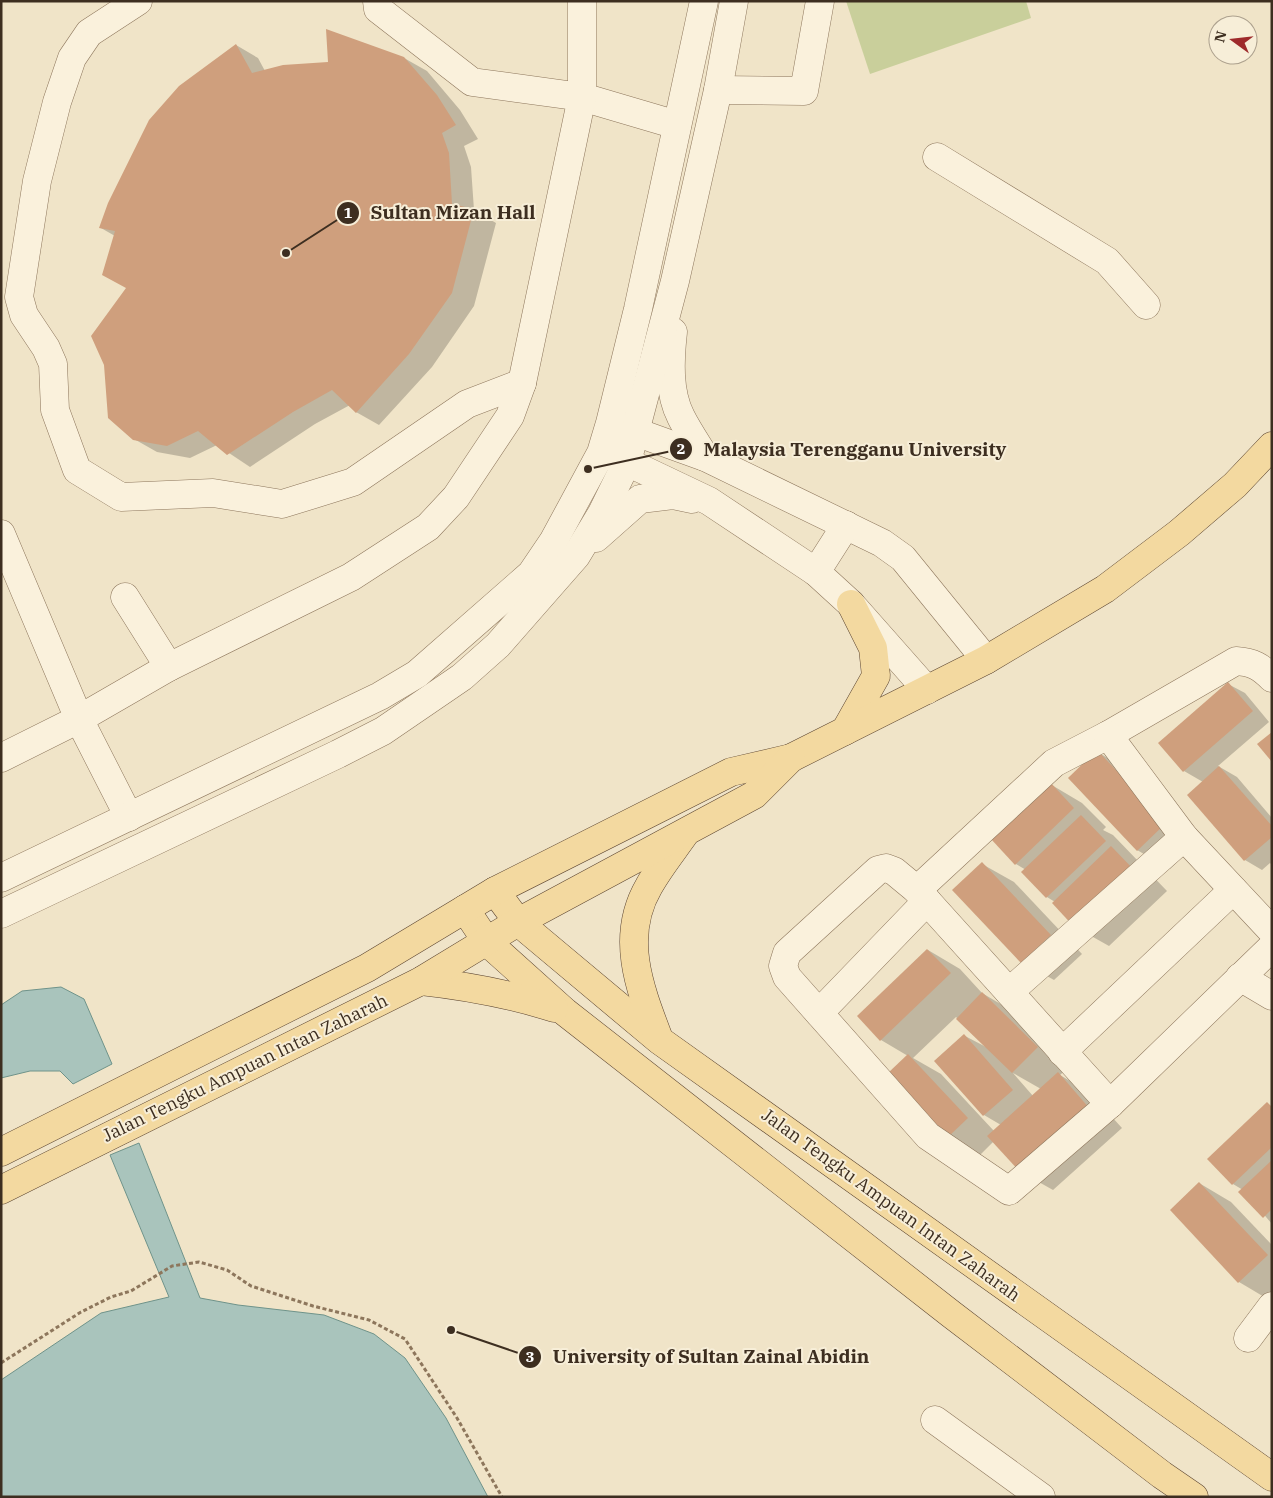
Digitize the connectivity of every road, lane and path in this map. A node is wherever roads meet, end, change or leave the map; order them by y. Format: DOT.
graph roads {
  1 [pos="138,1"];
  2 [pos="378,1"];
  3 [pos="582,1"];
  4 [pos="704,1"];
  5 [pos="734,1"];
  6 [pos="820,1"];
  7 [pos="718,90"];
  8 [pos="582,97"];
  9 [pos="677,125"];
  10 [pos="937,157"];
  11 [pos="675,281"];
  12 [pos="1146,304"];
  13 [pos="522,383"];
  14 [pos="623,427"];
  15 [pos="1272,446"];
  16 [pos="600,453"];
  17 [pos="705,457"];
  18 [pos="627,462"];
  19 [pos="709,501"];
  20 [pos="846,525"];
  21 [pos="1,534"];
  22 [pos="576,556"];
  23 [pos="816,572"];
  24 [pos="125,597"];
  25 [pos="851,604"];
  26 [pos="986,660"];
  27 [pos="169,667"];
  28 [pos="1272,678"];
  29 [pos="927,690"];
  30 [pos="79,719"];
  31 [pos="845,731"];
  32 [pos="1108,735"];
  33 [pos="1,758"];
  34 [pos="792,758"];
  35 [pos="129,817"];
  36 [pos="686,832"];
  37 [pos="1184,837"];
  38 [pos="1,878"];
  39 [pos="1233,890"];
  40 [pos="495,891"];
  41 [pos="922,896"];
  42 [pos="465,909"];
  43 [pos="1,914"];
  44 [pos="518,922"];
  45 [pos="1272,931"];
  46 [pos="487,942"];
  47 [pos="1272,947"];
  48 [pos="1240,977"];
  49 [pos="421,980"];
  50 [pos="1009,992"];
  51 [pos="1272,996"];
  52 [pos="565,1012"];
  53 [pos="819,1013"];
  54 [pos="659,1040"];
  55 [pos="1062,1052"];
  56 [pos="1110,1104"];
  57 [pos="1,1152"];
  58 [pos="1,1190"];
  59 [pos="1272,1306"];
  60 [pos="1248,1338"];
  61 [pos="1,1363"];
  62 [pos="935,1420"];
  63 [pos="1272,1477"];
  64 [pos="502,1497"];
  65 [pos="1042,1497"];
  66 [pos="1194,1497"];
  1 -- 13 [label="street"];
  2 -- 8 [label="street"];
  3 -- 8 [label="street"];
  4 -- 9 [label="street"];
  5 -- 7 [label="street"];
  6 -- 7 [label="street"];
  7 -- 11 [label="street"];
  8 -- 9 [label="street"];
  8 -- 13 [label="street"];
  9 -- 14 [label="street"];
  10 -- 12 [label="street"];
  11 -- 14 [label="street"];
  11 -- 17 [label="street"];
  13 -- 27 [label="street"];
  14 -- 16 [label="street"];
  14 -- 17 [label="street"];
  14 -- 18 [label="street"];
  15 -- 26 [label="main road"];
  16 -- 18 [label="street"];
  16 -- 35 [label="street"];
  17 -- 20 [label="street"];
  18 -- 19 [label="street"];
  18 -- 22 [label="street"];
  19 -- 22 [label="street"];
  19 -- 23 [label="street"];
  20 -- 23 [label="street"];
  20 -- 26 [label="street"];
  21 -- 30 [label="street"];
  22 -- 43 [label="street"];
  23 -- 25 [label="street"];
  24 -- 27 [label="street"];
  25 -- 29 [label="street"];
  25 -- 31 [label="main road"];
  26 -- 29 [label="main road"];
  27 -- 30 [label="street"];
  28 -- 32 [label="street"];
  29 -- 31 [label="main road"];
  30 -- 33 [label="street"];
  30 -- 35 [label="street"];
  31 -- 34 [label="main road"];
  32 -- 37 [label="street"];
  32 -- 41 [label="street"];
  34 -- 36 [label="main road"];
  34 -- 40 [label="main road"];
  35 -- 38 [label="street"];
  36 -- 44 [label="main road"];
  36 -- 54 [label="main road"];
  37 -- 39 [label="street"];
  37 -- 50 [label="street"];
  39 -- 45 [label="street"];
  39 -- 55 [label="street"];
  40 -- 42 [label="main road, Jalan Tengku Ampuan Intan Zaharah"];
  40 -- 44 [label="main road, Jalan Tengku Ampuan Intan Zaharah"];
  41 -- 50 [label="street"];
  41 -- 53 [label="street"];
  41 -- 53 [label="street"];
  42 -- 46 [label="main road"];
  42 -- 57 [label="main road, Jalan Tengku Ampuan Intan Zaharah"];
  44 -- 46 [label="main road, Jalan Tengku Ampuan Intan Zaharah"];
  44 -- 54 [label="main road, Jalan Tengku Ampuan Intan Zaharah"];
  46 -- 49 [label="main road, Jalan Tengku Ampuan Intan Zaharah"];
  46 -- 52 [label="main road"];
  47 -- 48 [label="street"];
  48 -- 51 [label="street"];
  48 -- 56 [label="street"];
  49 -- 52 [label="main road"];
  49 -- 58 [label="main road, Jalan Tengku Ampuan Intan Zaharah"];
  50 -- 55 [label="street"];
  52 -- 66 [label="main road"];
  53 -- 56 [label="street"];
  54 -- 63 [label="main road, Jalan Tengku Ampuan Intan Zaharah"];
  55 -- 56 [label="street"];
  59 -- 60 [label="street"];
  61 -- 64 [label="path"];
  62 -- 65 [label="street"];
}
